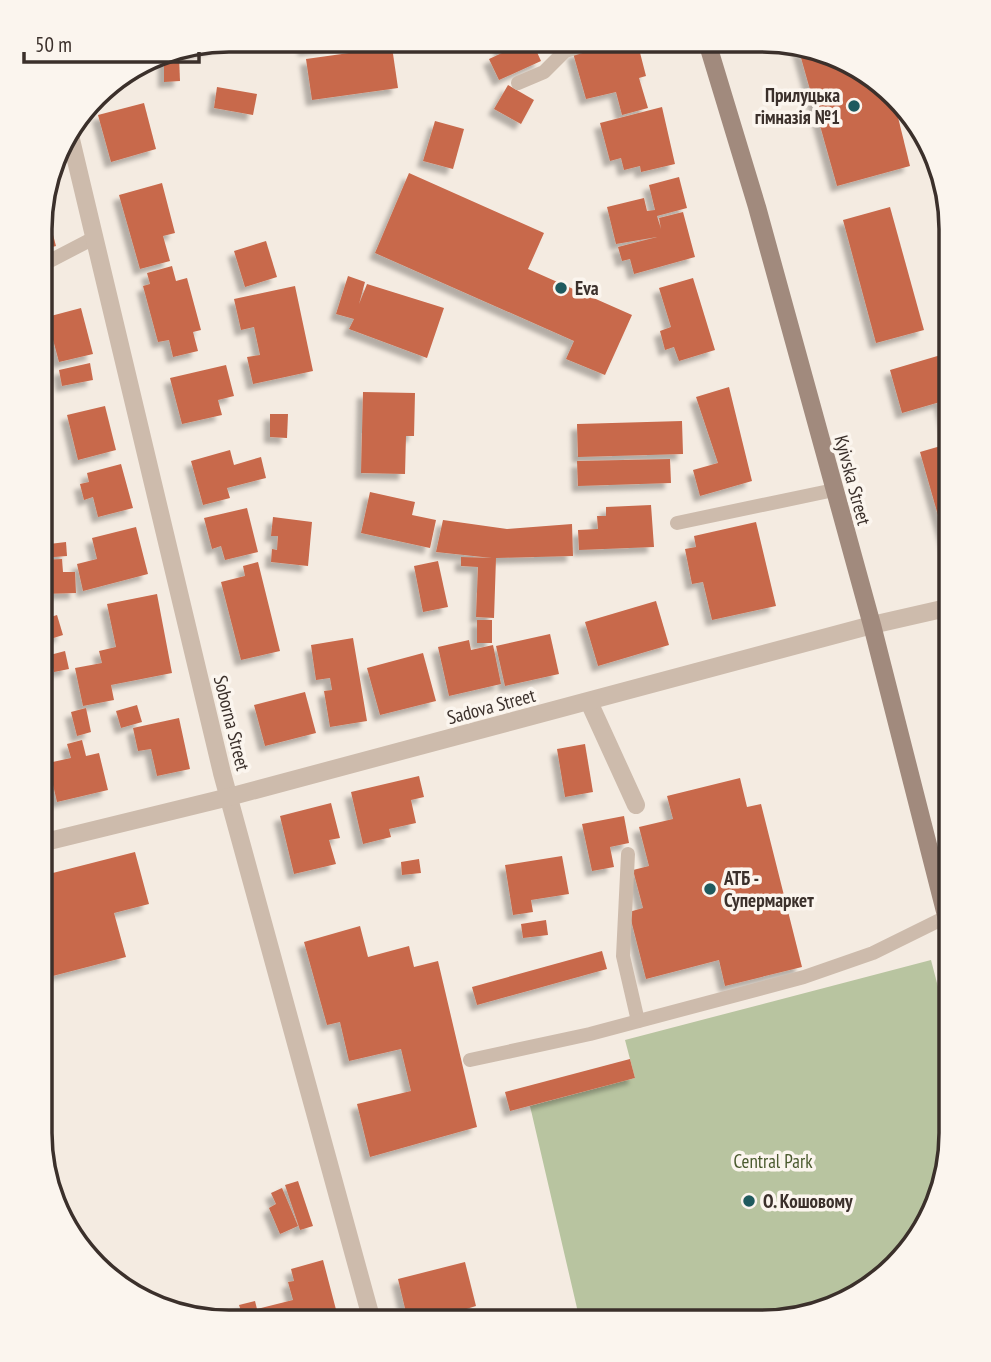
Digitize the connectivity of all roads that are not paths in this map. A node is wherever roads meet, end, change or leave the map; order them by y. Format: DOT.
graph roads {
  1 [pos="564,52"];
  2 [pos="710,52"];
  3 [pos="518,83"];
  4 [pos="73,148"];
  5 [pos="94,238"];
  6 [pos="52,260"];
  7 [pos="834,491"];
  8 [pos="677,523"];
  9 [pos="939,610"];
  10 [pos="872,625"];
  11 [pos="589,702"];
  12 [pos="229,797"];
  13 [pos="636,805"];
  14 [pos="52,840"];
  15 [pos="628,854"];
  16 [pos="938,880"];
  17 [pos="938,925"];
  18 [pos="638,1021"];
  19 [pos="470,1060"];
  20 [pos="369,1310"];
  1 -- 3 [label="lane"];
  2 -- 7 [label="main road, Kyivska Street"];
  4 -- 5 [label="street, Soborna Street"];
  5 -- 6 [label="lane"];
  5 -- 12 [label="street, Soborna Street"];
  7 -- 8 [label="lane"];
  7 -- 10 [label="main road, Kyivska Street"];
  9 -- 10 [label="street, Sadova Street"];
  10 -- 11 [label="street, Sadova Street"];
  10 -- 16 [label="main road, Kyivska Street"];
  11 -- 12 [label="street, Sadova Street"];
  11 -- 13 [label="street"];
  12 -- 14 [label="street, Sadova Street"];
  12 -- 20 [label="street, Soborna Street"];
  15 -- 18 [label="lane"];
  17 -- 18 [label="lane"];
  18 -- 19 [label="lane"];
}
